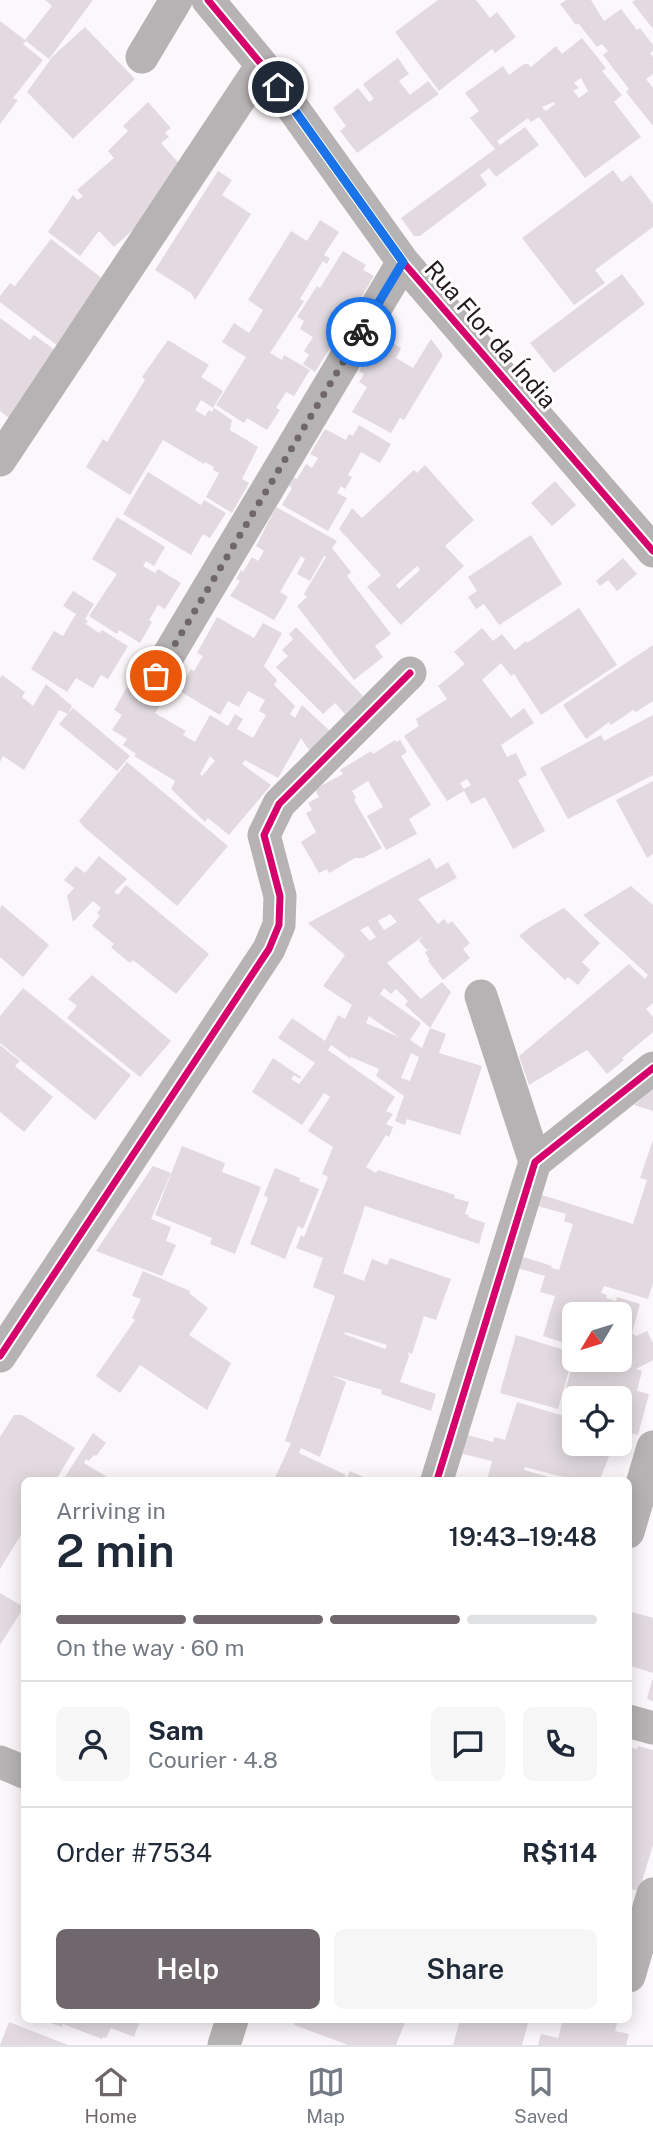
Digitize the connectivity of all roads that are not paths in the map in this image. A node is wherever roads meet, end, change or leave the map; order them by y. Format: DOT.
graph roads {
  1 [pos="176,0"];
  2 [pos="208,0"];
  3 [pos="142,57"];
  4 [pos="262,65"];
  5 [pos="403,262"];
  6 [pos="0,460"];
  7 [pos="646,530"];
  8 [pos="410,673"];
  9 [pos="156,676"];
  10 [pos="481,996"];
  11 [pos="653,1068"];
  12 [pos="536,1161"];
  13 [pos="0,1356"];
  14 [pos="653,1447"];
  15 [pos="438,1477"];
  16 [pos="632,1518"];
  17 [pos="632,1722"];
  18 [pos="653,1728"];
  19 [pos="0,1762"];
  20 [pos="21,1771"];
  21 [pos="653,1894"];
  22 [pos="637,1978"];
  23 [pos="231,2023"];
  24 [pos="224,2045"];
  1 -- 3 [label="street"];
  2 -- 4 [label="street, Rua Flor da Índia"];
  4 -- 5 [label="street, Rua Flor da Índia"];
  4 -- 6 [label="street"];
  5 -- 7 [label="street, Rua Flor da Índia"];
  5 -- 9 [label="street"];
  8 -- 13 [label="street"];
  10 -- 12 [label="street"];
  11 -- 12 [label="street"];
  12 -- 15 [label="street"];
  14 -- 16 [label="street"];
  17 -- 18 [label="street"];
  19 -- 20 [label="street"];
  21 -- 22 [label="street"];
  23 -- 24 [label="street"];
}
